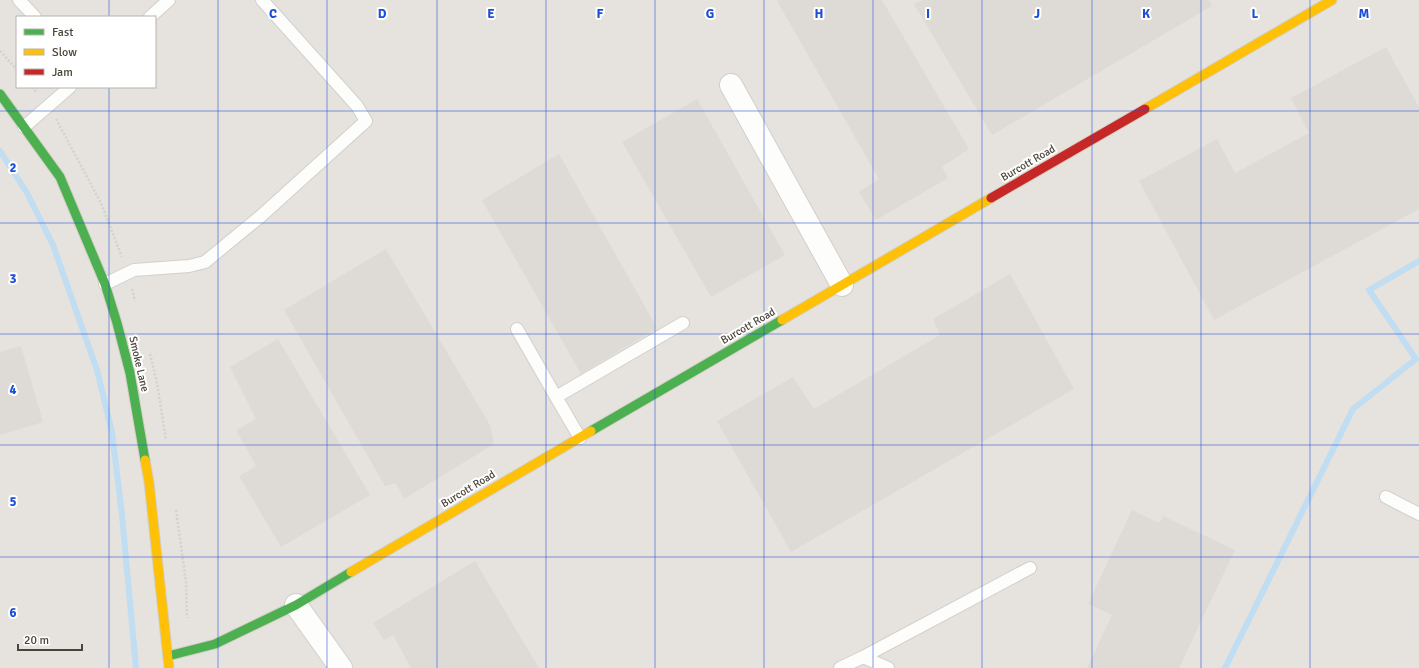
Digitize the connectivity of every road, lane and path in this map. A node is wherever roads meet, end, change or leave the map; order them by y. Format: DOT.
graph roads {
  1 [pos="19,0"];
  2 [pos="169,0"];
  3 [pos="262,0"];
  4 [pos="1332,0"];
  5 [pos="34,16"];
  6 [pos="151,16"];
  7 [pos="0,51"];
  8 [pos="16,69"];
  9 [pos="731,85"];
  10 [pos="69,88"];
  11 [pos="0,94"];
  12 [pos="24,127"];
  13 [pos="105,284"];
  14 [pos="842,285"];
  15 [pos="683,323"];
  16 [pos="517,329"];
  17 [pos="556,397"];
  18 [pos="580,438"];
  19 [pos="1386,497"];
  20 [pos="1419,514"];
  21 [pos="1030,568"];
  22 [pos="296,605"];
  23 [pos="168,656"];
  24 [pos="863,657"];
  25 [pos="169,668"];
  26 [pos="341,668"];
  27 [pos="840,668"];
  28 [pos="888,668"];
  1 -- 5 [label="lane"];
  2 -- 6 [label="lane"];
  3 -- 13 [label="lane"];
  4 -- 14 [label="main road, Burcott Road"];
  7 -- 8 [label="path"];
  9 -- 14 [label="street"];
  10 -- 12 [label="lane"];
  11 -- 12 [label="main road, Smoke Lane"];
  12 -- 13 [label="main road, Smoke Lane"];
  13 -- 23 [label="main road, Smoke Lane"];
  14 -- 18 [label="main road, Burcott Road"];
  15 -- 17 [label="lane"];
  16 -- 17 [label="lane"];
  17 -- 18 [label="lane"];
  18 -- 22 [label="main road, Burcott Road"];
  19 -- 20 [label="lane"];
  21 -- 24 [label="lane"];
  22 -- 23 [label="main road, Burcott Road"];
  22 -- 26 [label="street"];
  23 -- 25 [label="main road, Smoke Lane"];
  24 -- 27 [label="lane"];
  24 -- 28 [label="lane"];
}
